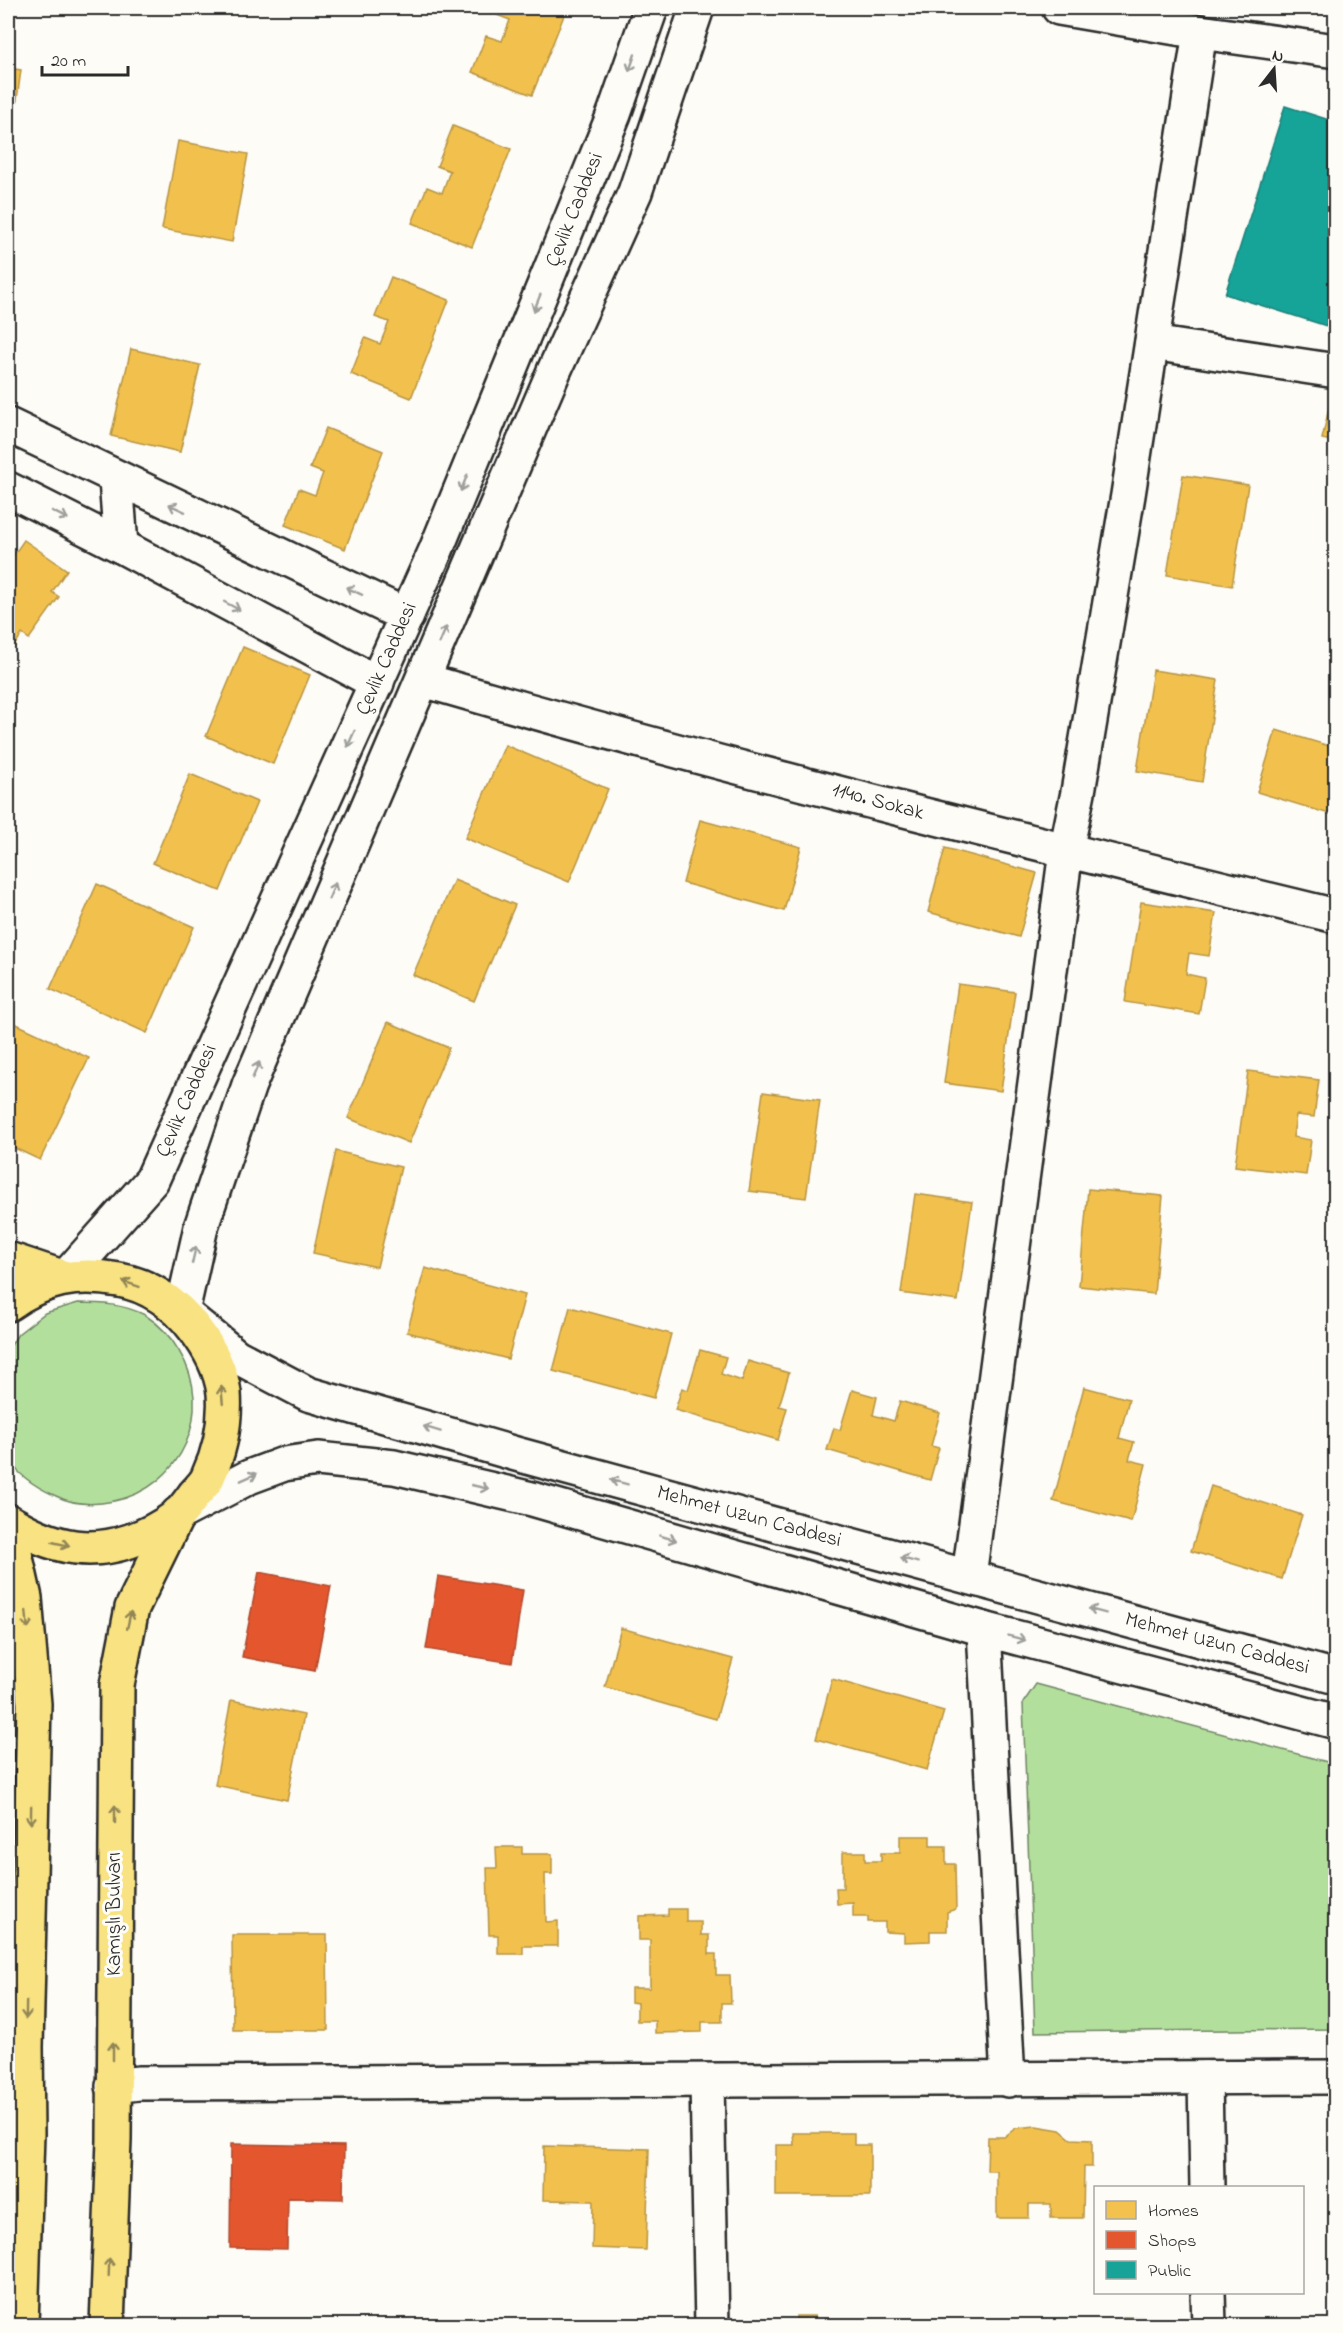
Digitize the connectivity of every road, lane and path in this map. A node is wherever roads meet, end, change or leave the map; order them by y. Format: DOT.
graph roads {
  1 [pos="651,8"];
  2 [pos="697,8"];
  3 [pos="1059,8"];
  4 [pos="1200,32"];
  5 [pos="1335,51"];
  6 [pos="1152,343"];
  7 [pos="1335,371"];
  8 [pos="8,426"];
  9 [pos="116,479"];
  10 [pos="8,489"];
  11 [pos="121,546"];
  12 [pos="406,616"];
  13 [pos="423,680"];
  14 [pos="376,683"];
  15 [pos="1066,851"];
  16 [pos="1335,916"];
  17 [pos="8,1259"];
  18 [pos="65,1278"];
  19 [pos="8,1304"];
  20 [pos="182,1312"];
  21 [pos="178,1514"];
  22 [pos="8,1521"];
  23 [pos="969,1576"];
  24 [pos="984,1629"];
  25 [pos="1335,1677"];
  26 [pos="1335,1722"];
  27 [pos="17,2045"];
  28 [pos="1335,2077"];
  29 [pos="1205,2078"];
  30 [pos="1008,2080"];
  31 [pos="707,2082"];
  32 [pos="113,2086"];
  33 [pos="1207,2186"];
  34 [pos="1208,2294"];
  35 [pos="21,2325"];
  36 [pos="106,2325"];
  37 [pos="711,2325"];
  38 [pos="1209,2325"];
  1 -- 12 [label="street, Çevlik Caddesi, one-way"];
  13 -- 2 [label="street, Çevlik Caddesi, one-way"];
  3 -- 4 [label="street"];
  4 -- 5 [label="street"];
  4 -- 6 [label="street"];
  6 -- 7 [label="street"];
  6 -- 15 [label="street"];
  8 -- 9 [label="street"];
  9 -- 11 [label="street"];
  12 -- 9 [label="street, one-way"];
  10 -- 11 [label="street, one-way"];
  11 -- 14 [label="street, one-way"];
  12 -- 14 [label="street, Çevlik Caddesi"];
  13 -- 15 [label="street, 1140. Sokak"];
  20 -- 13 [label="street, Çevlik Caddesi, one-way"];
  14 -- 18 [label="street, Çevlik Caddesi, one-way"];
  15 -- 16 [label="street, 1140. Sokak"];
  15 -- 23 [label="street"];
  17 -- 18 [label="highway"];
  18 -- 19 [label="highway"];
  20 -- 18 [label="highway, one-way"];
  21 -- 20 [label="highway, one-way"];
  23 -- 20 [label="street, Mehmet Uzun Caddesi, one-way"];
  22 -- 21 [label="highway, one-way"];
  21 -- 24 [label="street, one-way"];
  32 -- 21 [label="highway, Kamışlı Bulvarı, one-way"];
  22 -- 27 [label="highway, one-way"];
  25 -- 23 [label="street, Mehmet Uzun Caddesi, one-way"];
  24 -- 26 [label="street, one-way"];
  24 -- 30 [label="street"];
  27 -- 35 [label="highway"];
  28 -- 29 [label="street"];
  29 -- 30 [label="street"];
  29 -- 33 [label="street"];
  30 -- 31 [label="street"];
  31 -- 32 [label="street"];
  31 -- 37 [label="street"];
  36 -- 32 [label="highway, Kamışlı Bulvarı, one-way"];
  34 -- 38 [label="street"];
}
